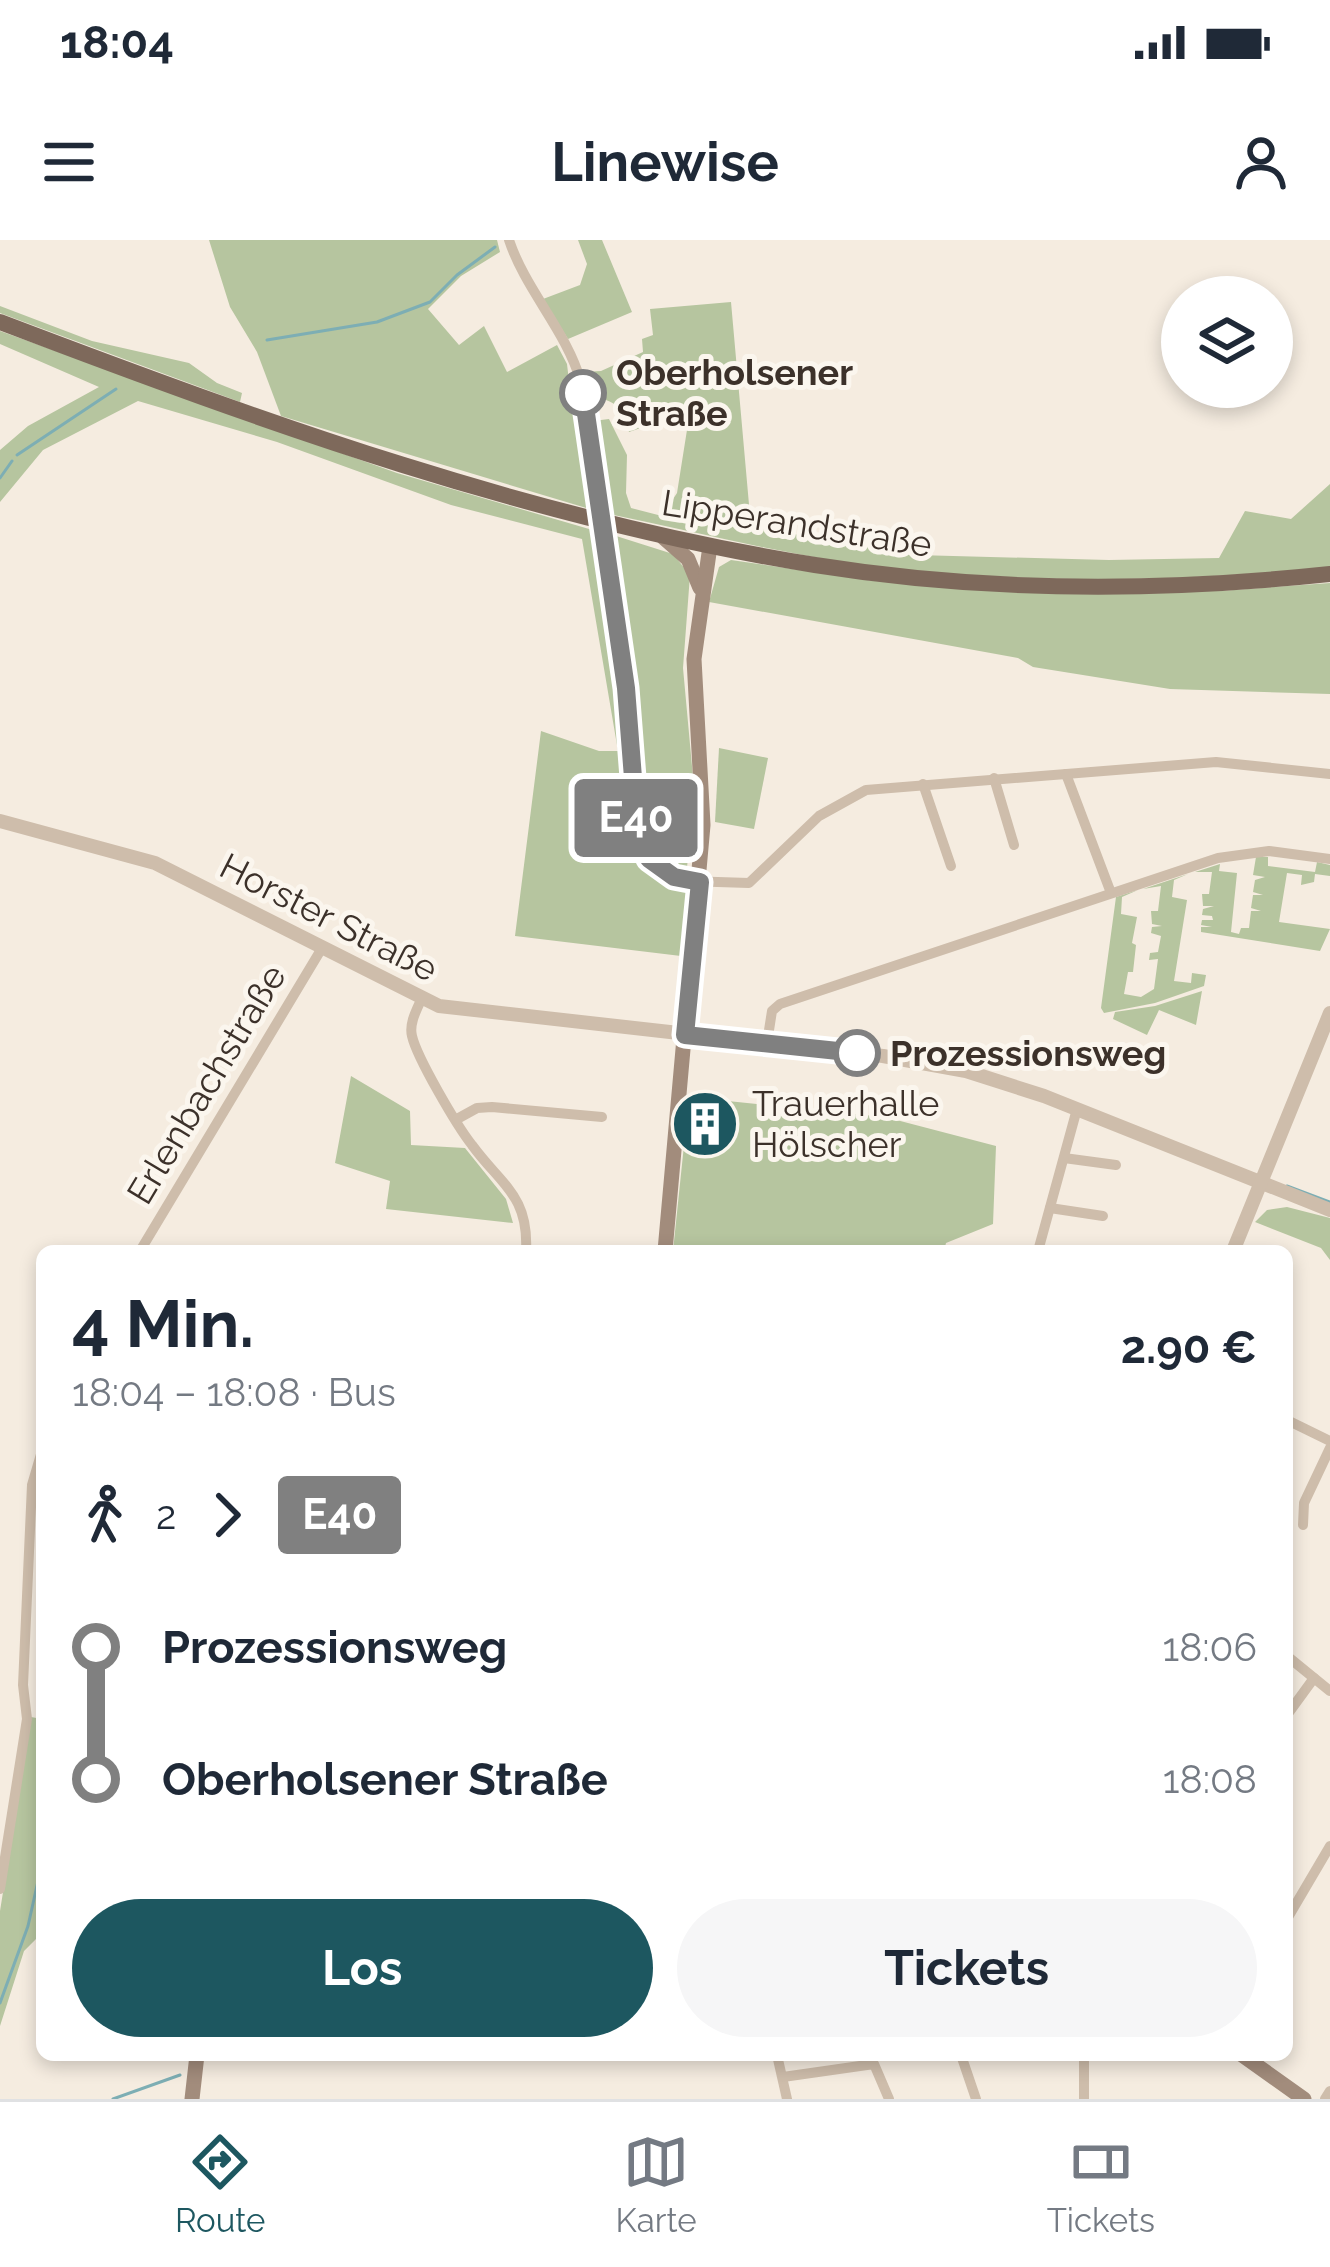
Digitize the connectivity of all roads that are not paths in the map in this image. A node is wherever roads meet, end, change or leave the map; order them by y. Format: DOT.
graph roads {
  1 [pos="508,240"];
  2 [pos="0,322"];
  3 [pos="663,537"];
  4 [pos="710,546"];
  5 [pos="1330,574"];
  6 [pos="701,591"];
  7 [pos="1066,773"];
  8 [pos="1330,773"];
  9 [pos="994,778"];
  10 [pos="923,784"];
  11 [pos="0,821"];
  12 [pos="1014,845"];
  13 [pos="1330,859"];
  14 [pos="951,866"];
  15 [pos="700,882"];
  16 [pos="1111,893"];
  17 [pos="322,948"];
  18 [pos="421,1000"];
  19 [pos="1330,1013"];
  20 [pos="685,1035"];
  21 [pos="767,1043"];
  22 [pos="1077,1109"];
  23 [pos="602,1117"];
  24 [pos="457,1119"];
  25 [pos="1064,1158"];
  26 [pos="1116,1165"];
  27 [pos="1261,1183"];
  28 [pos="1050,1208"];
  29 [pos="1330,1210"];
  30 [pos="1103,1216"];
  31 [pos="144,1245"];
  32 [pos="526,1245"];
  33 [pos="665,1245"];
  34 [pos="1040,1245"];
  35 [pos="1235,1245"];
  36 [pos="1293,1423"];
  37 [pos="1330,1445"];
  38 [pos="36,1471"];
  39 [pos="1303,1525"];
  40 [pos="1293,1661"];
  41 [pos="1314,1678"];
  42 [pos="1330,1691"];
  43 [pos="1293,1707"];
  44 [pos="1330,1846"];
  45 [pos="0,1889"];
  46 [pos="1293,1909"];
  47 [pos="195,2061"];
  48 [pos="779,2061"];
  49 [pos="963,2061"];
  50 [pos="1084,2061"];
  51 [pos="1250,2061"];
  52 [pos="783,2078"];
  53 [pos="1330,2091"];
  54 [pos="192,2099"];
  55 [pos="787,2099"];
  56 [pos="889,2099"];
  57 [pos="976,2099"];
  58 [pos="1084,2099"];
  59 [pos="1304,2099"];
  60 [pos="1324,2099"];
  1 -- 15 [label="street"];
  2 -- 3 [label="main road, Lipperandstraße"];
  3 -- 4 [label="main road, Lipperandstraße"];
  3 -- 6 [label="main road"];
  4 -- 5 [label="main road, Lipperandstraße"];
  4 -- 6 [label="main road"];
  6 -- 15 [label="main road"];
  7 -- 8 [label="street"];
  7 -- 9 [label="street"];
  7 -- 16 [label="street"];
  9 -- 10 [label="street"];
  9 -- 12 [label="street"];
  10 -- 14 [label="street"];
  10 -- 15 [label="street"];
  11 -- 17 [label="street, Horster Straße"];
  13 -- 16 [label="street"];
  15 -- 20 [label="main road"];
  16 -- 21 [label="street"];
  17 -- 18 [label="street, Horster Straße"];
  17 -- 31 [label="street, Erlenbachstraße"];
  18 -- 20 [label="street, Horster Straße"];
  18 -- 24 [label="street"];
  19 -- 27 [label="street"];
  20 -- 21 [label="street, Horster Straße"];
  20 -- 33 [label="main road"];
  21 -- 22 [label="street, Horster Straße"];
  22 -- 25 [label="street"];
  22 -- 27 [label="street, Horster Straße"];
  23 -- 24 [label="street"];
  24 -- 32 [label="street"];
  25 -- 26 [label="street"];
  25 -- 28 [label="street"];
  27 -- 29 [label="street, Horster Straße"];
  27 -- 35 [label="street"];
  28 -- 30 [label="street"];
  28 -- 34 [label="street"];
  36 -- 37 [label="street"];
  37 -- 39 [label="street"];
  38 -- 45 [label="street"];
  40 -- 41 [label="street"];
  41 -- 42 [label="street"];
  41 -- 43 [label="street"];
  44 -- 46 [label="street"];
  47 -- 54 [label="main road"];
  48 -- 52 [label="street"];
  49 -- 57 [label="street"];
  50 -- 58 [label="street"];
  51 -- 59 [label="main road"];
  52 -- 55 [label="street"];
  52 -- 56 [label="street"];
  53 -- 60 [label="street"];
}
